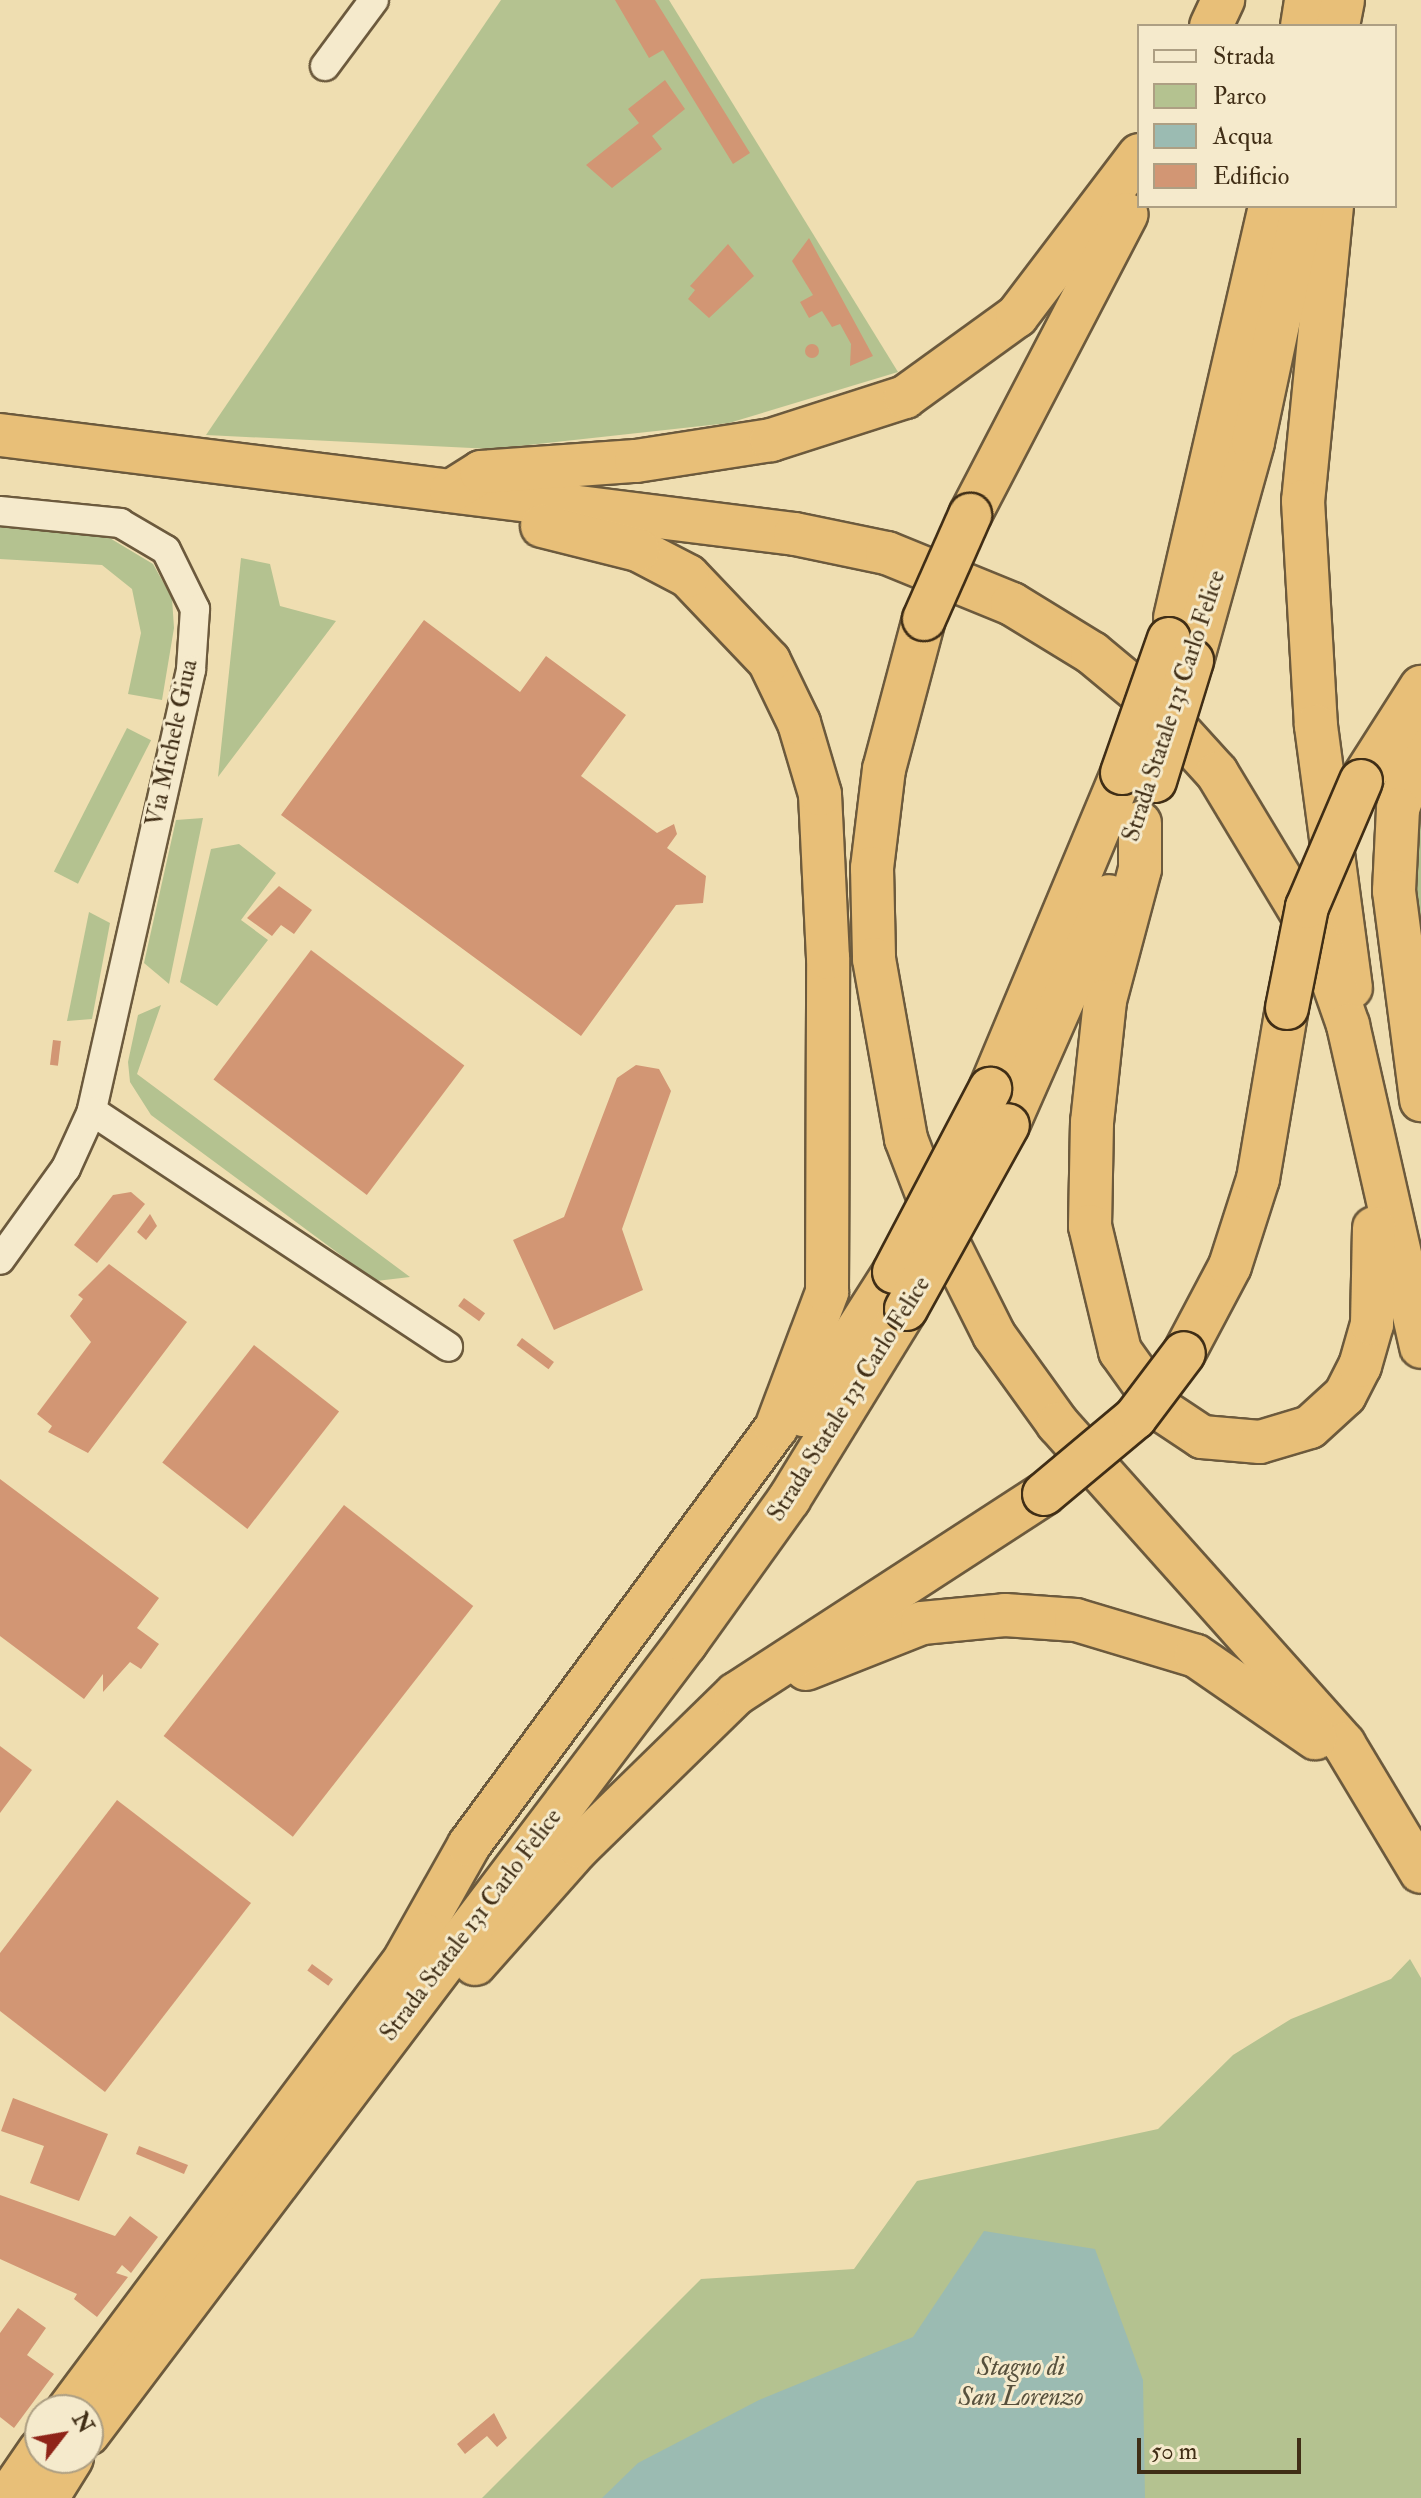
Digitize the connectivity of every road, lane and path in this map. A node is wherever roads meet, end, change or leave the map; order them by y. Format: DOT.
graph roads {
  1 [pos="374,0"];
  2 [pos="1223,0"];
  3 [pos="1306,0"];
  4 [pos="1344,0"];
  5 [pos="1212,24"];
  6 [pos="1302,24"];
  7 [pos="1338,24"];
  8 [pos="1345,24"];
  9 [pos="325,66"];
  10 [pos="1137,158"];
  11 [pos="1137,196"];
  12 [pos="1270,208"];
  13 [pos="1303,208"];
  14 [pos="1332,208"];
  15 [pos="0,435"];
  16 [pos="447,494"];
  17 [pos="0,511"];
  18 [pos="1180,650"];
  19 [pos="1421,687"];
  20 [pos="1421,744"];
  21 [pos="1138,777"];
  22 [pos="1140,823"];
  23 [pos="1357,1069"];
  24 [pos="1421,1100"];
  25 [pos="999,1107"];
  26 [pos="92,1111"];
  27 [pos="1378,1159"];
  28 [pos="0,1260"];
  29 [pos="900,1290"];
  30 [pos="1418,1335"];
  31 [pos="448,1347"];
  32 [pos="1421,1375"];
  33 [pos="705,1728"];
  34 [pos="1421,1872"];
  35 [pos="1421,1890"];
  36 [pos="406,1957"];
  37 [pos="382,2042"];
  38 [pos="80,2394"];
  39 [pos="104,2413"];
  40 [pos="24,2473"];
  41 [pos="62,2474"];
  42 [pos="7,2498"];
  43 [pos="47,2498"];
  1 -- 9 [label="street"];
  2 -- 5 [label="highway"];
  3 -- 6 [label="highway"];
  4 -- 7 [label="highway"];
  4 -- 8 [label="highway"];
  10 -- 16 [label="highway"];
  11 -- 34 [label="highway, bridge"];
  12 -- 18 [label="highway, Strada Statale 131 Carlo Felice"];
  13 -- 18 [label="highway, Strada Statale 131 Carlo Felice"];
  14 -- 23 [label="highway"];
  15 -- 16 [label="highway"];
  16 -- 23 [label="highway"];
  16 -- 36 [label="highway"];
  17 -- 26 [label="street, Via Michele Giua"];
  18 -- 21 [label="highway, Strada Statale 131 Carlo Felice, bridge"];
  19 -- 33 [label="highway, bridge"];
  20 -- 24 [label="highway"];
  21 -- 22 [label="highway, Strada Statale 131 Carlo Felice"];
  21 -- 25 [label="highway, Strada Statale 131 Carlo Felice"];
  22 -- 25 [label="highway, Strada Statale 131 Carlo Felice"];
  22 -- 27 [label="highway"];
  23 -- 27 [label="highway"];
  25 -- 29 [label="highway, Strada Statale 131 Carlo Felice, bridge"];
  26 -- 28 [label="street, Via Michele Giua"];
  26 -- 31 [label="street"];
  27 -- 30 [label="highway"];
  29 -- 36 [label="highway, Strada Statale 131 Carlo Felice"];
  29 -- 37 [label="highway, Strada Statale 131 Carlo Felice"];
  30 -- 32 [label="highway"];
  33 -- 35 [label="highway"];
  33 -- 37 [label="highway"];
  36 -- 38 [label="highway, Strada Statale 131 Carlo Felice"];
  37 -- 39 [label="highway, Strada Statale 131 Carlo Felice"];
  40 -- 42 [label="highway"];
  41 -- 43 [label="highway"];
}
